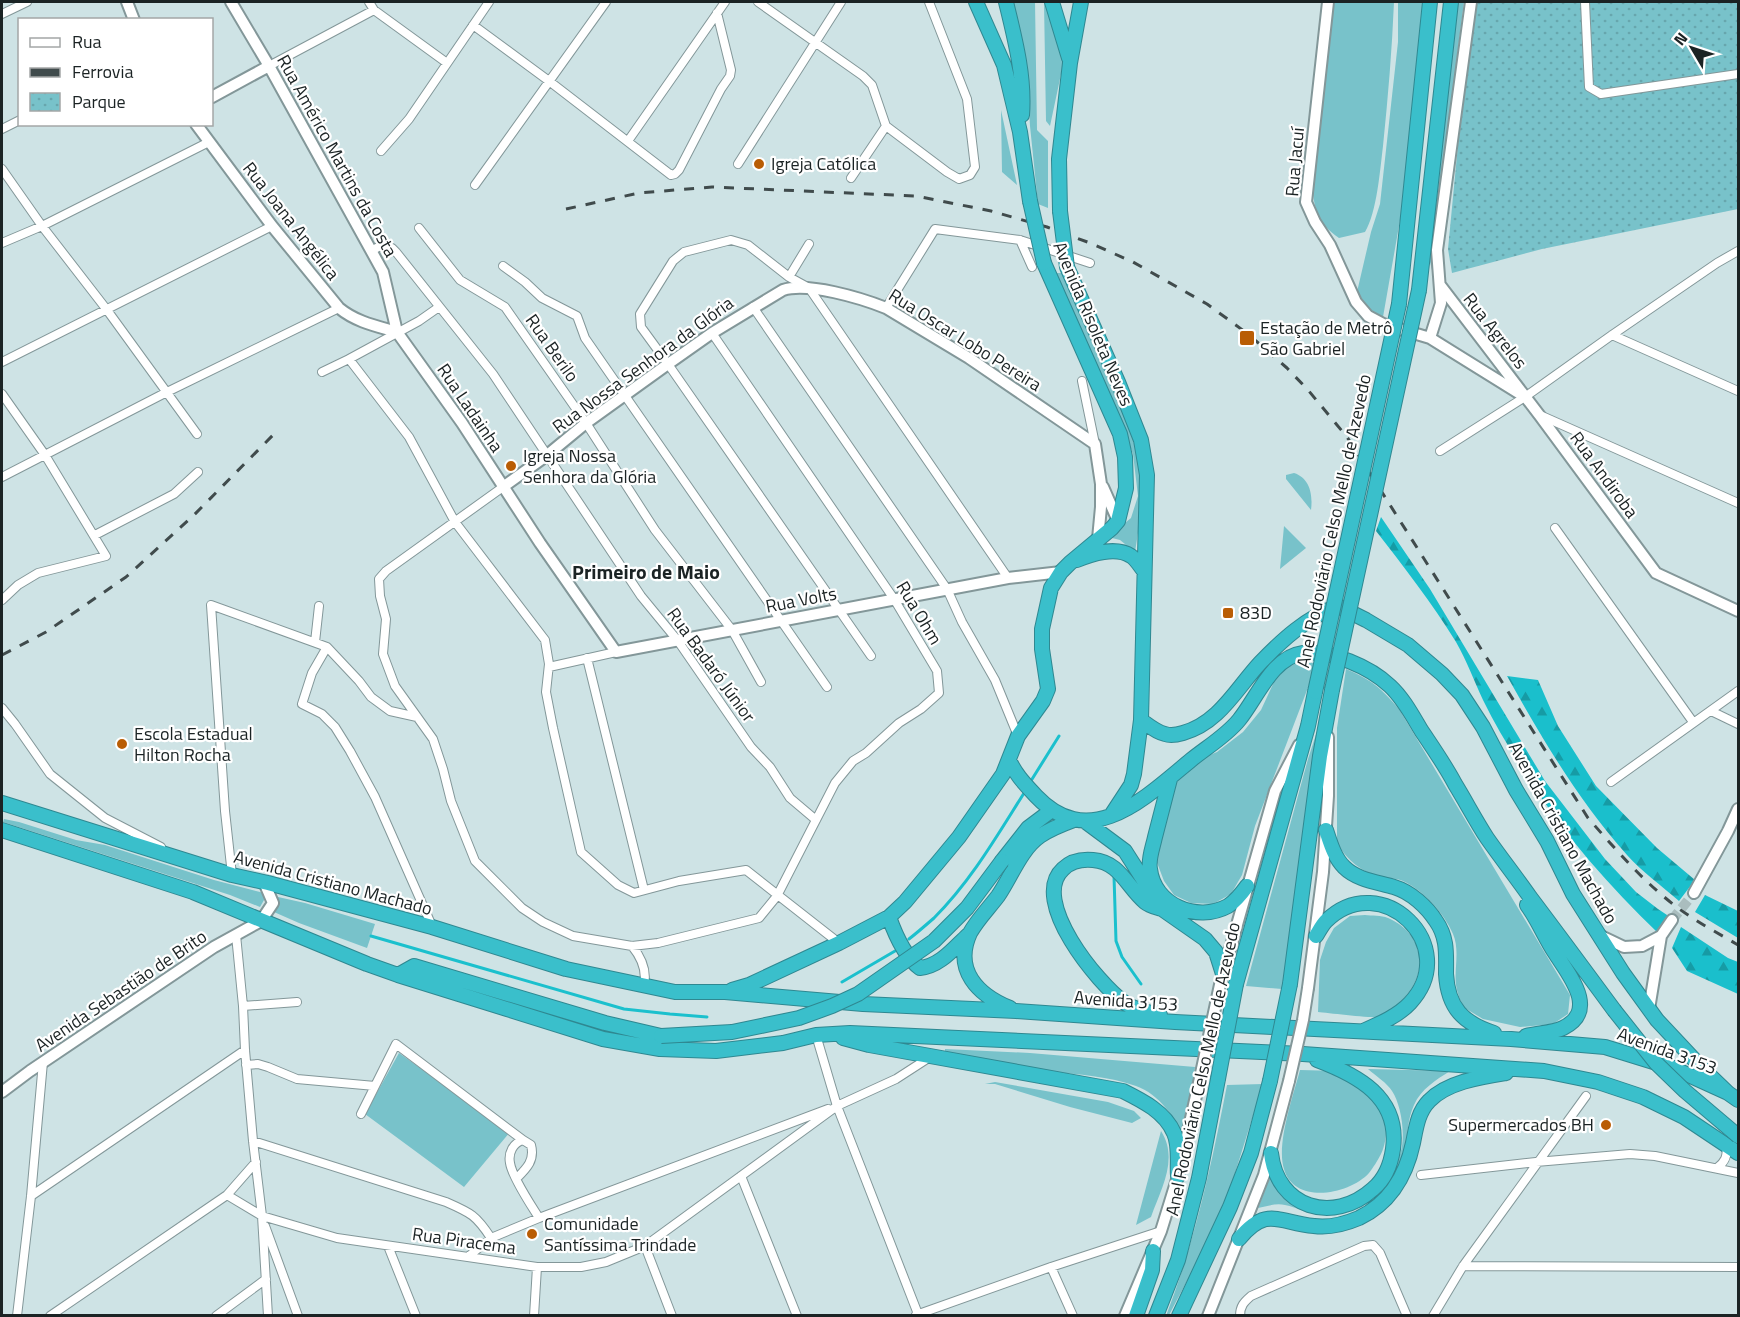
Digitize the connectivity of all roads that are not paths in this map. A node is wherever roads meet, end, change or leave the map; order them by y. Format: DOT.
graph roads {
  1 [pos="27,2"];
  2 [pos="127,2"];
  3 [pos="231,2"];
  4 [pos="369,2"];
  5 [pos="489,2"];
  6 [pos="606,2"];
  7 [pos="725,2"];
  8 [pos="758,2"];
  9 [pos="841,2"];
  10 [pos="929,2"];
  11 [pos="976,2"];
  12 [pos="1006,2"];
  13 [pos="1052,2"];
  14 [pos="1081,2"];
  15 [pos="1328,2"];
  16 [pos="1430,2"];
  17 [pos="1451,2"];
  18 [pos="1471,2"];
  19 [pos="1585,2"];
  20 [pos="374,10"];
  21 [pos="717,13"];
  22 [pos="2,14"];
  23 [pos="133,18"];
  24 [pos="473,25"];
  25 [pos="816,42"];
  26 [pos="447,63"];
  27 [pos="1070,63"];
  28 [pos="269,66"];
  29 [pos="1738,74"];
  30 [pos="549,81"];
  31 [pos="213,96"];
  32 [pos="18,121"];
  33 [pos="197,126"];
  34 [pos="886,126"];
  35 [pos="2,129"];
  36 [pos="1020,132"];
  37 [pos="628,141"];
  38 [pos="209,142"];
  39 [pos="381,151"];
  40 [pos="738,164"];
  41 [pos="2,169"];
  42 [pos="852,178"];
  43 [pos="475,185"];
  44 [pos="42,226"];
  45 [pos="272,226"];
  46 [pos="419,228"];
  47 [pos="1020,240"];
  48 [pos="2,243"];
  49 [pos="809,244"];
  50 [pos="371,251"];
  51 [pos="1738,251"];
  52 [pos="1090,263"];
  53 [pos="1038,265"];
  54 [pos="503,266"];
  55 [pos="789,277"];
  56 [pos="1440,285"];
  57 [pos="809,288"];
  58 [pos="439,307"];
  59 [pos="753,307"];
  60 [pos="339,308"];
  61 [pos="886,308"];
  62 [pos="392,309"];
  63 [pos="107,310"];
  64 [pos="371,325"];
  65 [pos="397,332"];
  66 [pos="712,333"];
  67 [pos="1612,334"];
  68 [pos="1430,338"];
  69 [pos="349,359"];
  70 [pos="2,362"];
  71 [pos="668,364"];
  72 [pos="322,372"];
  73 [pos="1082,381"];
  74 [pos="1738,391"];
  75 [pos="166,392"];
  76 [pos="2,394"];
  77 [pos="625,394"];
  78 [pos="1525,397"];
  79 [pos="1540,416"];
  80 [pos="586,423"];
  81 [pos="197,434"];
  82 [pos="1095,444"];
  83 [pos="1440,451"];
  84 [pos="45,455"];
  85 [pos="546,456"];
  86 [pos="198,472"];
  87 [pos="2,477"];
  88 [pos="1101,484"];
  89 [pos="503,487"];
  90 [pos="1738,503"];
  91 [pos="1118,521"];
  92 [pos="455,522"];
  93 [pos="1555,528"];
  94 [pos="94,535"];
  95 [pos="1094,542"];
  96 [pos="1065,567"];
  97 [pos="386,571"];
  98 [pos="1144,571"];
  99 [pos="1008,578"];
  100 [pos="947,589"];
  101 [pos="894,599"];
  102 [pos="2,600"];
  103 [pos="319,606"];
  104 [pos="840,609"];
  105 [pos="1738,611"];
  106 [pos="780,621"];
  107 [pos="732,630"];
  108 [pos="678,641"];
  109 [pos="315,642"];
  110 [pos="327,647"];
  111 [pos="616,652"];
  112 [pos="871,656"];
  113 [pos="587,658"];
  114 [pos="549,667"];
  115 [pos="761,682"];
  116 [pos="827,687"];
  117 [pos="1738,692"];
  118 [pos="2,708"];
  119 [pos="1711,711"];
  120 [pos="1328,714"];
  121 [pos="417,717"];
  122 [pos="1141,720"];
  123 [pos="1693,722"];
  124 [pos="1738,724"];
  125 [pos="1308,726"];
  126 [pos="1018,736"];
  127 [pos="1009,759"];
  128 [pos="1170,779"];
  129 [pos="1611,782"];
  130 [pos="2,803"];
  131 [pos="21,809"];
  132 [pos="1738,809"];
  133 [pos="1052,810"];
  134 [pos="2,813"];
  135 [pos="1111,815"];
  136 [pos="816,820"];
  137 [pos="1080,821"];
  138 [pos="2,830"];
  139 [pos="1326,830"];
  140 [pos="1733,834"];
  141 [pos="1487,838"];
  142 [pos="197,866"];
  143 [pos="232,876"];
  144 [pos="264,882"];
  145 [pos="1247,886"];
  146 [pos="644,890"];
  147 [pos="1694,893"];
  148 [pos="777,896"];
  149 [pos="1162,909"];
  150 [pos="889,917"];
  151 [pos="1672,920"];
  152 [pos="261,921"];
  153 [pos="432,927"];
  154 [pos="971,932"];
  155 [pos="236,935"];
  156 [pos="1599,935"];
  157 [pos="1316,936"];
  158 [pos="1661,936"];
  159 [pos="839,943"];
  160 [pos="633,946"];
  161 [pos="398,975"];
  162 [pos="1222,977"];
  163 [pos="644,985"];
  164 [pos="659,988"];
  165 [pos="725,992"];
  166 [pos="297,1002"];
  167 [pos="243,1006"];
  168 [pos="1648,1009"];
  169 [pos="1016,1011"];
  170 [pos="1175,1022"];
  171 [pos="1360,1032"];
  172 [pos="821,1034"];
  173 [pos="1511,1039"];
  174 [pos="245,1050"];
  175 [pos="1303,1054"];
  176 [pos="932,1056"];
  177 [pos="43,1062"];
  178 [pos="246,1065"];
  179 [pos="1529,1069"];
  180 [pos="30,1071"];
  181 [pos="2,1081"];
  182 [pos="375,1086"];
  183 [pos="2,1092"];
  184 [pos="1586,1096"];
  185 [pos="1733,1096"];
  186 [pos="837,1106"];
  187 [pos="361,1114"];
  188 [pos="1738,1136"];
  189 [pos="523,1140"];
  190 [pos="253,1141"];
  191 [pos="1725,1144"];
  192 [pos="1271,1153"];
  193 [pos="1738,1153"];
  194 [pos="256,1162"];
  195 [pos="1536,1162"];
  196 [pos="1717,1168"];
  197 [pos="1738,1173"];
  198 [pos="1421,1175"];
  199 [pos="741,1176"];
  200 [pos="1178,1176"];
  201 [pos="517,1178"];
  202 [pos="227,1195"];
  203 [pos="31,1196"];
  204 [pos="262,1216"];
  205 [pos="539,1218"];
  206 [pos="1161,1231"];
  207 [pos="491,1238"];
  208 [pos="1239,1239"];
  209 [pos="388,1246"];
  210 [pos="645,1246"];
  211 [pos="1153,1251"];
  212 [pos="469,1256"];
  213 [pos="537,1266"];
  214 [pos="1463,1266"];
  215 [pos="1051,1267"];
  216 [pos="1738,1267"];
  217 [pos="266,1279"];
  218 [pos="1240,1312"];
  219 [pos="916,1315"];
  220 [pos="17,1316"];
  221 [pos="50,1316"];
  222 [pos="216,1316"];
  223 [pos="268,1316"];
  224 [pos="298,1316"];
  225 [pos="416,1316"];
  226 [pos="534,1316"];
  227 [pos="672,1316"];
  228 [pos="797,1316"];
  229 [pos="1073,1316"];
  230 [pos="1125,1316"];
  231 [pos="1136,1316"];
  232 [pos="1156,1316"];
  233 [pos="1179,1316"];
  234 [pos="1208,1316"];
  235 [pos="1407,1316"];
  236 [pos="1433,1316"];
  1 -- 22 [label="street"];
  2 -- 23 [label="street"];
  3 -- 28 [label="street, Rua Américo Martins da Costa"];
  4 -- 20 [label="street"];
  5 -- 24 [label="street"];
  6 -- 30 [label="street"];
  7 -- 21 [label="street"];
  8 -- 25 [label="street"];
  9 -- 25 [label="street"];
  10 -- 34 [label="street"];
  11 -- 36 [label="highway, Avenida Risoleta Neves"];
  12 -- 36 [label="highway"];
  13 -- 27 [label="highway"];
  14 -- 27 [label="highway, Avenida Risoleta Neves"];
  15 -- 68 [label="street, Rua Jacuí"];
  16 -- 125 [label="highway, Anel Rodoviário Celso Mello de Azevedo, bridge"];
  17 -- 120 [label="highway, Anel Rodoviário Celso Mello de Azevedo, bridge"];
  18 -- 56 [label="street"];
  19 -- 29 [label="street"];
  20 -- 26 [label="street"];
  20 -- 28 [label="street"];
  21 -- 37 [label="street"];
  21 -- 37 [label="street"];
  24 -- 26 [label="street"];
  24 -- 30 [label="street"];
  25 -- 34 [label="street"];
  25 -- 40 [label="street"];
  26 -- 39 [label="street"];
  27 -- 98 [label="highway, Avenida Risoleta Neves, bridge"];
  28 -- 31 [label="street"];
  28 -- 50 [label="street, Rua Américo Martins da Costa"];
  30 -- 37 [label="street"];
  30 -- 43 [label="street"];
  32 -- 35 [label="street"];
  33 -- 38 [label="street, Rua Joana Angélica"];
  34 -- 42 [label="street"];
  36 -- 53 [label="highway, Avenida Risoleta Neves, bridge"];
  38 -- 44 [label="street"];
  38 -- 45 [label="street, Rua Joana Angélica"];
  41 -- 44 [label="street"];
  44 -- 48 [label="street"];
  44 -- 63 [label="street"];
  45 -- 60 [label="street, Rua Joana Angélica"];
  45 -- 63 [label="street"];
  46 -- 80 [label="street, Rua Berilo"];
  47 -- 52 [label="street"];
  47 -- 53 [label="street"];
  47 -- 61 [label="street"];
  49 -- 55 [label="street"];
  50 -- 58 [label="street, Rua Badaró Júnior"];
  50 -- 62 [label="street, Rua Américo Martins da Costa"];
  51 -- 67 [label="street"];
  53 -- 91 [label="highway, Avenida Risoleta Neves"];
  54 -- 77 [label="street"];
  55 -- 57 [label="street, Rua Oscar Lobo Pereira"];
  55 -- 71 [label="street, Rua Oscar Lobo Pereira"];
  56 -- 68 [label="street"];
  56 -- 78 [label="street, Rua Agrelos"];
  57 -- 59 [label="street, Rua Nossa Senhora da Glória"];
  57 -- 61 [label="street, Rua Oscar Lobo Pereira"];
  57 -- 99 [label="street"];
  58 -- 65 [label="street"];
  58 -- 85 [label="street, Rua Badaró Júnior"];
  59 -- 66 [label="street, Rua Nossa Senhora da Glória"];
  59 -- 100 [label="street"];
  60 -- 64 [label="street, Rua Joana Angélica"];
  60 -- 75 [label="street"];
  61 -- 82 [label="street, Rua Oscar Lobo Pereira"];
  62 -- 64 [label="street"];
  62 -- 65 [label="street, Rua Américo Martins da Costa"];
  63 -- 70 [label="street"];
  63 -- 75 [label="street"];
  64 -- 65 [label="street, Rua Joana Angélica"];
  65 -- 69 [label="street"];
  65 -- 89 [label="street, Rua Ladainha"];
  66 -- 71 [label="street, Rua Nossa Senhora da Glória"];
  66 -- 101 [label="street, Rua Ohm"];
  67 -- 74 [label="street"];
  67 -- 78 [label="street"];
  68 -- 78 [label="street, Rua Jacuí"];
  69 -- 72 [label="street"];
  69 -- 92 [label="street"];
  71 -- 77 [label="street, Rua Nossa Senhora da Glória"];
  71 -- 104 [label="street"];
  73 -- 82 [label="street"];
  75 -- 81 [label="street"];
  75 -- 84 [label="street"];
  76 -- 84 [label="street"];
  77 -- 80 [label="street, Rua Nossa Senhora da Glória"];
  77 -- 106 [label="street"];
  78 -- 79 [label="street, Rua Andiroba"];
  78 -- 83 [label="street"];
  79 -- 90 [label="street"];
  79 -- 105 [label="street, Rua Andiroba"];
  80 -- 85 [label="street, Rua Nossa Senhora da Glória"];
  80 -- 107 [label="street, Rua Berilo"];
  82 -- 88 [label="street"];
  84 -- 87 [label="street"];
  84 -- 94 [label="street"];
  85 -- 89 [label="street, Rua Nossa Senhora da Glória"];
  85 -- 108 [label="street, Rua Badaró Júnior"];
  86 -- 94 [label="street"];
  88 -- 91 [label="street"];
  88 -- 95 [label="street"];
  89 -- 92 [label="street, Rua Nossa Senhora da Glória"];
  89 -- 111 [label="street, Rua Ladainha"];
  91 -- 95 [label="highway"];
  92 -- 97 [label="street, Rua Nossa Senhora da Glória"];
  92 -- 114 [label="street"];
  93 -- 123 [label="street"];
  94 -- 102 [label="street"];
  95 -- 96 [label="highway"];
  96 -- 98 [label="highway"];
  96 -- 99 [label="street, Rua Volts"];
  96 -- 126 [label="highway"];
  97 -- 121 [label="street, Rua Ohm"];
  98 -- 122 [label="highway, Avenida Risoleta Neves"];
  99 -- 100 [label="street, Rua Volts"];
  100 -- 101 [label="street, Rua Volts"];
  100 -- 126 [label="street"];
  101 -- 104 [label="street, Rua Volts"];
  101 -- 136 [label="street, Rua Ohm"];
  103 -- 109 [label="street"];
  104 -- 106 [label="street, Rua Volts"];
  104 -- 112 [label="street"];
  106 -- 107 [label="street, Rua Volts"];
  106 -- 116 [label="street"];
  107 -- 108 [label="street, Rua Volts"];
  107 -- 115 [label="street, Rua Berilo"];
  108 -- 111 [label="street, Rua Volts"];
  108 -- 136 [label="street, Rua Badaró Júnior"];
  109 -- 110 [label="street"];
  109 -- 143 [label="street"];
  110 -- 121 [label="street"];
  110 -- 153 [label="street"];
  111 -- 113 [label="street, Rua Volts"];
  113 -- 114 [label="street, Rua Volts"];
  113 -- 146 [label="street"];
  114 -- 146 [label="street"];
  117 -- 119 [label="street"];
  118 -- 142 [label="street"];
  119 -- 123 [label="street"];
  119 -- 124 [label="street"];
  120 -- 139 [label="street, Anel Rodoviário Celso Mello de Azevedo"];
  120 -- 233 [label="highway, Anel Rodoviário Celso Mello de Azevedo, bridge"];
  121 -- 160 [label="street, Rua Ohm"];
  122 -- 135 [label="highway, Avenida Risoleta Neves"];
  122 -- 156 [label="highway, Avenida Cristiano Machado"];
  123 -- 129 [label="street"];
  125 -- 145 [label="street, Anel Rodoviário Celso Mello de Azevedo"];
  125 -- 232 [label="highway, Anel Rodoviário Celso Mello de Azevedo, bridge"];
  126 -- 127 [label="highway"];
  127 -- 133 [label="highway"];
  127 -- 150 [label="highway"];
  128 -- 135 [label="highway"];
  128 -- 141 [label="highway"];
  128 -- 145 [label="highway"];
  130 -- 131 [label="highway, Avenida Cristiano Machado"];
  131 -- 134 [label="highway"];
  131 -- 142 [label="highway, Avenida Cristiano Machado"];
  132 -- 140 [label="street"];
  133 -- 137 [label="highway"];
  133 -- 161 [label="highway, bridge"];
  135 -- 137 [label="highway"];
  136 -- 148 [label="street, Rua Ohm"];
  137 -- 149 [label="highway"];
  137 -- 154 [label="highway"];
  138 -- 152 [label="highway"];
  139 -- 157 [label="street, Anel Rodoviário Celso Mello de Azevedo"];
  139 -- 173 [label="highway"];
  140 -- 147 [label="street"];
  141 -- 173 [label="highway"];
  141 -- 188 [label="highway, bridge"];
  142 -- 143 [label="highway, Avenida Cristiano Machado"];
  143 -- 144 [label="highway, Avenida Cristiano Machado"];
  144 -- 152 [label="street"];
  144 -- 153 [label="highway, Avenida Cristiano Machado"];
  145 -- 162 [label="street, Anel Rodoviário Celso Mello de Azevedo"];
  146 -- 148 [label="street"];
  148 -- 159 [label="street"];
  148 -- 160 [label="street, Rua Ohm"];
  149 -- 162 [label="highway"];
  149 -- 170 [label="highway"];
  150 -- 154 [label="highway"];
  150 -- 159 [label="highway"];
  151 -- 158 [label="street"];
  152 -- 155 [label="street, Avenida Sebastião de Brito"];
  152 -- 161 [label="highway"];
  153 -- 163 [label="highway, Avenida Cristiano Machado"];
  154 -- 169 [label="highway"];
  155 -- 167 [label="street"];
  155 -- 177 [label="street, Avenida Sebastião de Brito"];
  156 -- 158 [label="street"];
  156 -- 168 [label="highway, Avenida Cristiano Machado"];
  157 -- 171 [label="highway"];
  157 -- 192 [label="street, Anel Rodoviário Celso Mello de Azevedo, bridge"];
  158 -- 168 [label="street"];
  159 -- 165 [label="highway"];
  160 -- 163 [label="street"];
  161 -- 172 [label="highway"];
  162 -- 200 [label="street, Anel Rodoviário Celso Mello de Azevedo, bridge"];
  163 -- 164 [label="highway, Avenida Cristiano Machado"];
  164 -- 165 [label="highway, Avenida 3153"];
  165 -- 169 [label="highway, Avenida 3153"];
  166 -- 167 [label="street"];
  167 -- 174 [label="street"];
  168 -- 185 [label="highway, Avenida Cristiano Machado"];
  169 -- 170 [label="highway, Avenida 3153"];
  170 -- 171 [label="highway, Avenida 3153"];
  171 -- 173 [label="highway, Avenida 3153"];
  172 -- 175 [label="highway"];
  172 -- 176 [label="highway"];
  172 -- 186 [label="street"];
  173 -- 185 [label="highway, Avenida 3153"];
  174 -- 178 [label="street"];
  174 -- 203 [label="street"];
  175 -- 179 [label="highway"];
  175 -- 192 [label="highway"];
  176 -- 186 [label="street, Rua Piracema"];
  176 -- 200 [label="highway"];
  177 -- 180 [label="street, Avenida Sebastião de Brito"];
  177 -- 203 [label="street"];
  178 -- 182 [label="street"];
  178 -- 190 [label="street"];
  179 -- 191 [label="highway"];
  179 -- 208 [label="highway"];
  180 -- 181 [label="street"];
  180 -- 183 [label="street, Avenida Sebastião de Brito"];
  182 -- 187 [label="street"];
  182 -- 189 [label="street"];
  184 -- 195 [label="street"];
  186 -- 199 [label="street, Rua Piracema"];
  186 -- 205 [label="street"];
  186 -- 219 [label="street"];
  189 -- 201 [label="street"];
  189 -- 201 [label="street"];
  190 -- 194 [label="street"];
  190 -- 207 [label="street"];
  191 -- 193 [label="highway"];
  191 -- 196 [label="street"];
  192 -- 208 [label="street, Anel Rodoviário Celso Mello de Azevedo"];
  194 -- 202 [label="street"];
  194 -- 204 [label="street"];
  195 -- 196 [label="street"];
  195 -- 198 [label="street"];
  195 -- 214 [label="street"];
  196 -- 197 [label="street"];
  199 -- 210 [label="street, Rua Piracema"];
  199 -- 228 [label="street"];
  200 -- 206 [label="street, Anel Rodoviário Celso Mello de Azevedo"];
  201 -- 205 [label="street"];
  202 -- 204 [label="street, Rua Piracema"];
  202 -- 221 [label="street"];
  203 -- 220 [label="street"];
  204 -- 209 [label="street, Rua Piracema"];
  204 -- 217 [label="street"];
  204 -- 224 [label="street"];
  205 -- 207 [label="street"];
  206 -- 211 [label="street, Anel Rodoviário Celso Mello de Azevedo"];
  206 -- 215 [label="street"];
  207 -- 212 [label="street"];
  208 -- 234 [label="street, Anel Rodoviário Celso Mello de Azevedo"];
  209 -- 212 [label="street, Rua Piracema"];
  209 -- 225 [label="street"];
  210 -- 213 [label="street, Rua Piracema"];
  210 -- 227 [label="street"];
  211 -- 230 [label="street, Anel Rodoviário Celso Mello de Azevedo"];
  211 -- 231 [label="highway"];
  212 -- 213 [label="street, Rua Piracema"];
  213 -- 226 [label="street"];
  214 -- 216 [label="street"];
  214 -- 236 [label="street"];
  215 -- 219 [label="street"];
  215 -- 229 [label="street"];
  217 -- 222 [label="street"];
  217 -- 223 [label="street"];
  218 -- 235 [label="street"];
}
